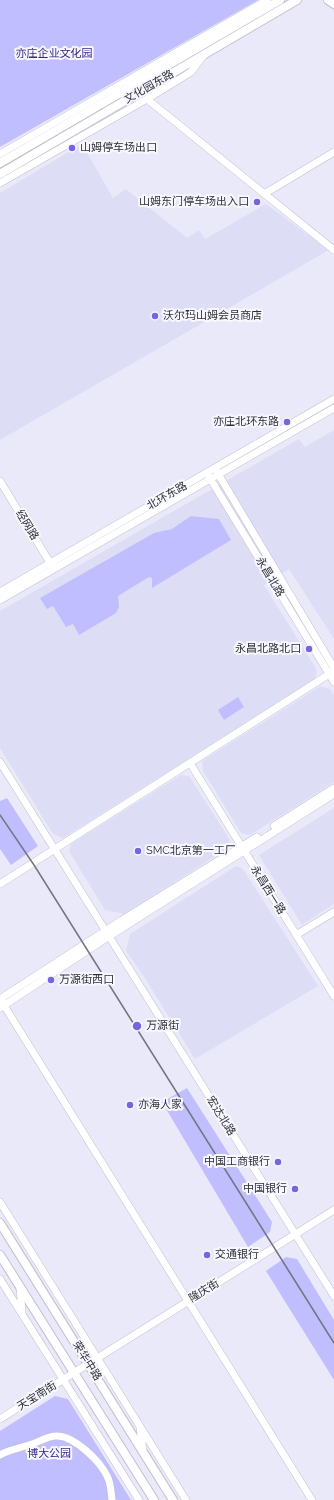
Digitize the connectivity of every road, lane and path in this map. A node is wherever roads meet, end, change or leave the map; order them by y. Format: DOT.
graph roads {
  1 [pos="267,0"];
  2 [pos="280,0"];
  3 [pos="297,0"];
  4 [pos="328,0"];
  5 [pos="334,4"];
  6 [pos="204,55"];
  7 [pos="147,99"];
  8 [pos="334,152"];
  9 [pos="0,154"];
  10 [pos="0,163"];
  11 [pos="0,174"];
  12 [pos="0,183"];
  13 [pos="264,194"];
  14 [pos="334,250"];
  15 [pos="334,399"];
  16 [pos="334,408"];
  17 [pos="217,472"];
  18 [pos="209,476"];
  19 [pos="0,481"];
  20 [pos="52,566"];
  21 [pos="0,592"];
  22 [pos="0,600"];
  23 [pos="332,671"];
  24 [pos="334,682"];
  25 [pos="0,762"];
  26 [pos="190,763"];
  27 [pos="334,788"];
  28 [pos="334,794"];
  29 [pos="54,849"];
  30 [pos="242,849"];
  31 [pos="0,884"];
  32 [pos="334,912"];
  33 [pos="106,934"];
  34 [pos="296,935"];
  35 [pos="334,996"];
  36 [pos="1,1002"];
  37 [pos="0,1202"];
  38 [pos="334,1210"];
  39 [pos="0,1223"];
  40 [pos="295,1234"];
  41 [pos="0,1255"];
  42 [pos="0,1279"];
  43 [pos="20,1286"];
  44 [pos="334,1296"];
  45 [pos="188,1301"];
  46 [pos="22,1314"];
  47 [pos="98,1358"];
  48 [pos="89,1364"];
  49 [pos="74,1372"];
  50 [pos="63,1379"];
  51 [pos="0,1419"];
  52 [pos="140,1425"];
  53 [pos="143,1451"];
  54 [pos="0,1455"];
  55 [pos="112,1500"];
  56 [pos="139,1500"];
  57 [pos="154,1500"];
  58 [pos="173,1500"];
  59 [pos="186,1500"];
  60 [pos="312,1500"];
  1 -- 9 [label="street"];
  2 -- 10 [label="main road, 文化园东路"];
  3 -- 6 [label="main road, 文化园东路"];
  4 -- 5 [label="main road"];
  6 -- 7 [label="street"];
  6 -- 11 [label="main road, 文化园东路"];
  7 -- 12 [label="street"];
  7 -- 13 [label="street"];
  8 -- 13 [label="street"];
  13 -- 14 [label="street"];
  15 -- 17 [label="street, 北环东路"];
  16 -- 17 [label="street, 北环东路"];
  17 -- 18 [label="street, 北环东路"];
  17 -- 23 [label="street, 永昌北路"];
  18 -- 20 [label="street, 北环东路"];
  18 -- 23 [label="street, 永昌北路"];
  19 -- 20 [label="street, 经网路"];
  20 -- 21 [label="street, 北环东路"];
  20 -- 22 [label="street, 北环东路"];
  23 -- 24 [label="street, 永昌北路"];
  23 -- 26 [label="street"];
  25 -- 29 [label="street, 宏达北路"];
  26 -- 29 [label="street"];
  26 -- 30 [label="street, 永昌西一路"];
  27 -- 30 [label="street"];
  28 -- 30 [label="street"];
  29 -- 31 [label="street"];
  29 -- 33 [label="street, 宏达北路"];
  30 -- 33 [label="street"];
  30 -- 34 [label="street, 永昌西一路"];
  32 -- 34 [label="street"];
  33 -- 36 [label="street"];
  33 -- 40 [label="street, 宏达北路"];
  34 -- 35 [label="street, 永昌西一路"];
  36 -- 45 [label="street"];
  37 -- 47 [label="street"];
  38 -- 40 [label="street, 隆庆街"];
  39 -- 48 [label="main road, 荣华中路"];
  40 -- 44 [label="street, 宏达北路"];
  40 -- 45 [label="street, 隆庆街"];
  41 -- 43 [label="main road, 荣华中路"];
  42 -- 46 [label="street"];
  43 -- 46 [label="street"];
  43 -- 49 [label="main road, 荣华中路"];
  45 -- 47 [label="street, 隆庆街"];
  45 -- 60 [label="street"];
  46 -- 50 [label="street"];
  47 -- 48 [label="street, 隆庆街"];
  47 -- 52 [label="street"];
  48 -- 49 [label="street, 隆庆街"];
  48 -- 53 [label="main road, 荣华中路"];
  49 -- 50 [label="street, 天宝南街"];
  49 -- 57 [label="main road, 荣华中路"];
  50 -- 51 [label="street, 天宝南街"];
  50 -- 56 [label="street"];
  52 -- 53 [label="street"];
  52 -- 59 [label="street"];
  53 -- 58 [label="main road, 荣华中路"];
  54 -- 55 [label="street"];
}
